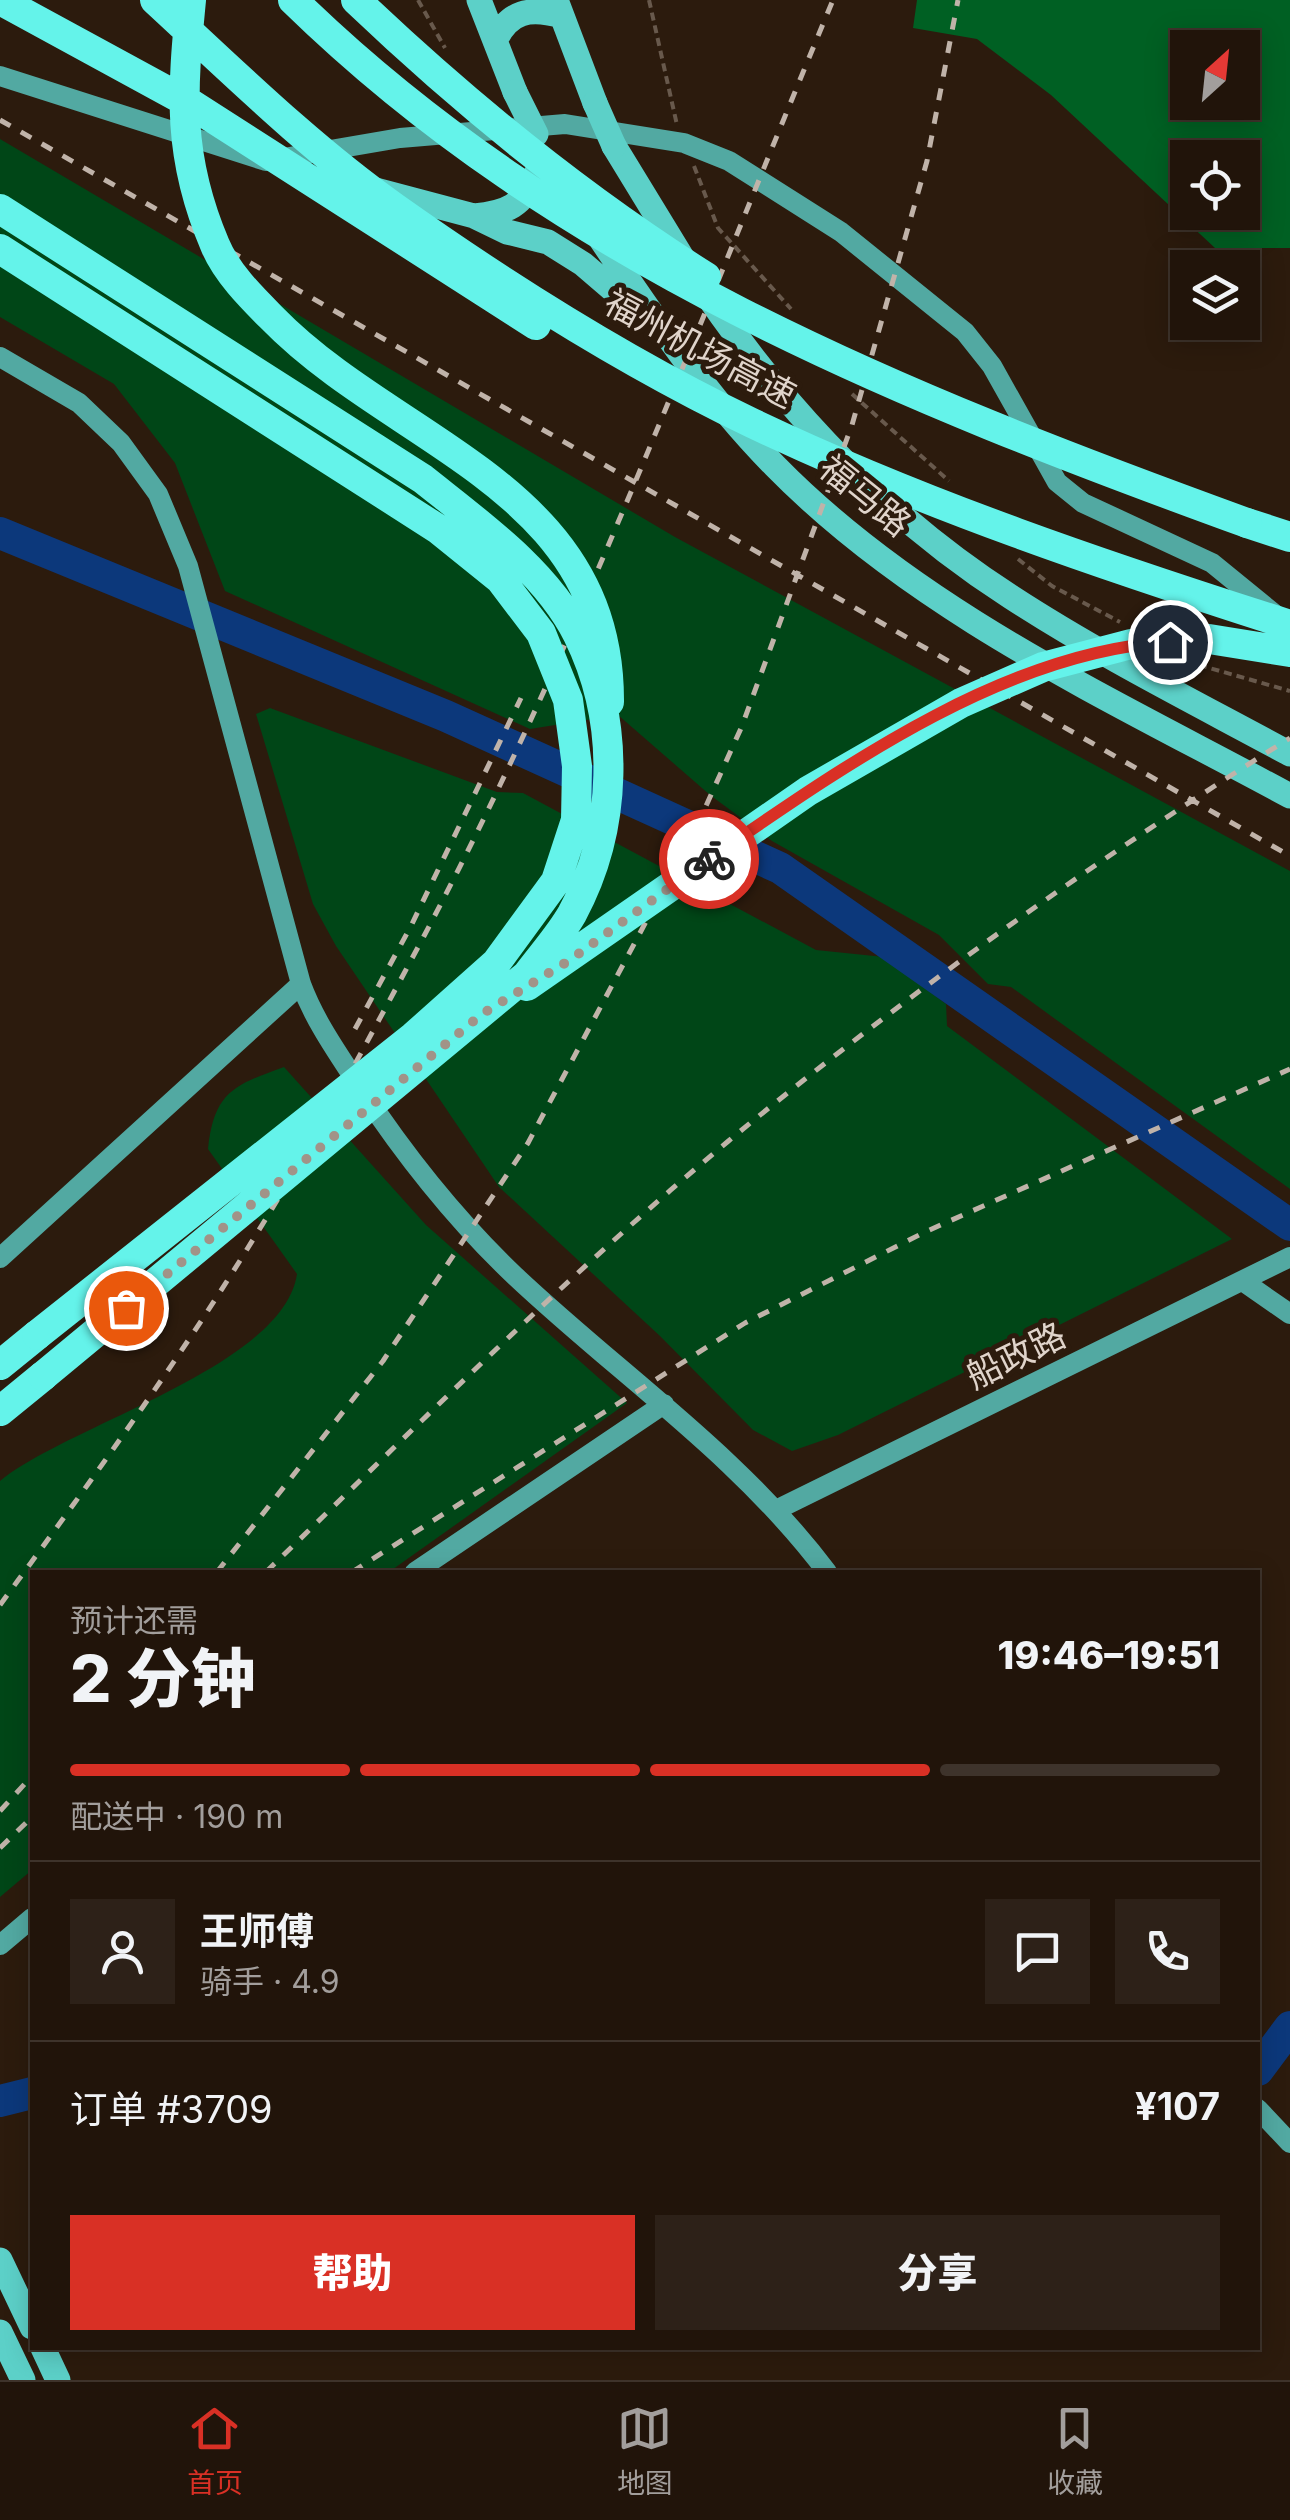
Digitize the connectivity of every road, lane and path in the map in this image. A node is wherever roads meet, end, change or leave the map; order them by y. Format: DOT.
graph roads {
  1 [pos="0,0"];
  2 [pos="155,0"];
  3 [pos="191,0"];
  4 [pos="293,0"];
  5 [pos="356,0"];
  6 [pos="479,0"];
  7 [pos="500,0"];
  8 [pos="649,0"];
  9 [pos="554,5"];
  10 [pos="495,41"];
  11 [pos="0,76"];
  12 [pos="678,129"];
  13 [pos="536,134"];
  14 [pos="266,161"];
  15 [pos="692,162"];
  16 [pos="0,209"];
  17 [pos="474,216"];
  18 [pos="0,249"];
  19 [pos="794,312"];
  20 [pos="669,338"];
  21 [pos="0,357"];
  22 [pos="850,376"];
  23 [pos="752,422"];
  24 [pos="960,491"];
  25 [pos="1290,538"];
  26 [pos="1017,559"];
  27 [pos="1122,623"];
  28 [pos="1290,626"];
  29 [pos="1290,652"];
  30 [pos="1191,660"];
  31 [pos="1290,691"];
  32 [pos="1290,754"];
  33 [pos="609,760"];
  34 [pos="1290,796"];
  35 [pos="300,984"];
  36 [pos="482,1014"];
  37 [pos="0,1258"];
  38 [pos="1287,1259"];
  39 [pos="1244,1282"];
  40 [pos="1290,1314"];
  41 [pos="0,1365"];
  42 [pos="664,1404"];
  43 [pos="0,1411"];
  44 [pos="776,1510"];
  45 [pos="418,1570"];
  46 [pos="825,1570"];
  47 [pos="30,1920"];
  48 [pos="0,1945"];
  49 [pos="1265,2117"];
  50 [pos="1290,2143"];
  51 [pos="0,2260"];
  52 [pos="30,2322"];
  53 [pos="0,2332"];
  54 [pos="44,2350"];
  55 [pos="23,2380"];
  56 [pos="58,2380"];
  1 -- 23 [label="highway, bridge"];
  2 -- 23 [label="highway, 福州机场高速, bridge"];
  3 -- 33 [label="highway, bridge"];
  4 -- 22 [label="highway, 福州机场高速, bridge"];
  5 -- 22 [label="highway, bridge"];
  6 -- 10 [label="main road, 福马路"];
  7 -- 10 [label="main road"];
  8 -- 12 [label="path"];
  9 -- 10 [label="main road"];
  9 -- 32 [label="main road, 福马路, bridge"];
  10 -- 13 [label="main road, 福马路, bridge"];
  11 -- 14 [label="street"];
  13 -- 17 [label="main road"];
  13 -- 20 [label="main road, 福马路"];
  14 -- 17 [label="main road"];
  14 -- 28 [label="street"];
  15 -- 19 [label="path"];
  16 -- 33 [label="highway, bridge"];
  17 -- 20 [label="main road"];
  18 -- 41 [label="highway, bridge"];
  20 -- 34 [label="main road, 福马路"];
  21 -- 35 [label="street"];
  22 -- 24 [label="path"];
  22 -- 25 [label="highway, 福州机场高速, bridge"];
  23 -- 28 [label="highway, 福州机场高速, bridge"];
  26 -- 27 [label="path"];
  29 -- 36 [label="highway, bridge"];
  30 -- 31 [label="path"];
  33 -- 36 [label="highway, bridge"];
  35 -- 37 [label="street"];
  35 -- 42 [label="street"];
  36 -- 43 [label="highway, bridge"];
  38 -- 39 [label="street, 船政路"];
  39 -- 40 [label="street"];
  39 -- 44 [label="street, 船政路"];
  42 -- 44 [label="street"];
  42 -- 45 [label="street"];
  44 -- 46 [label="street"];
  47 -- 48 [label="street"];
  49 -- 50 [label="street"];
  51 -- 52 [label="main road"];
  53 -- 55 [label="main road"];
  54 -- 56 [label="main road"];
}
